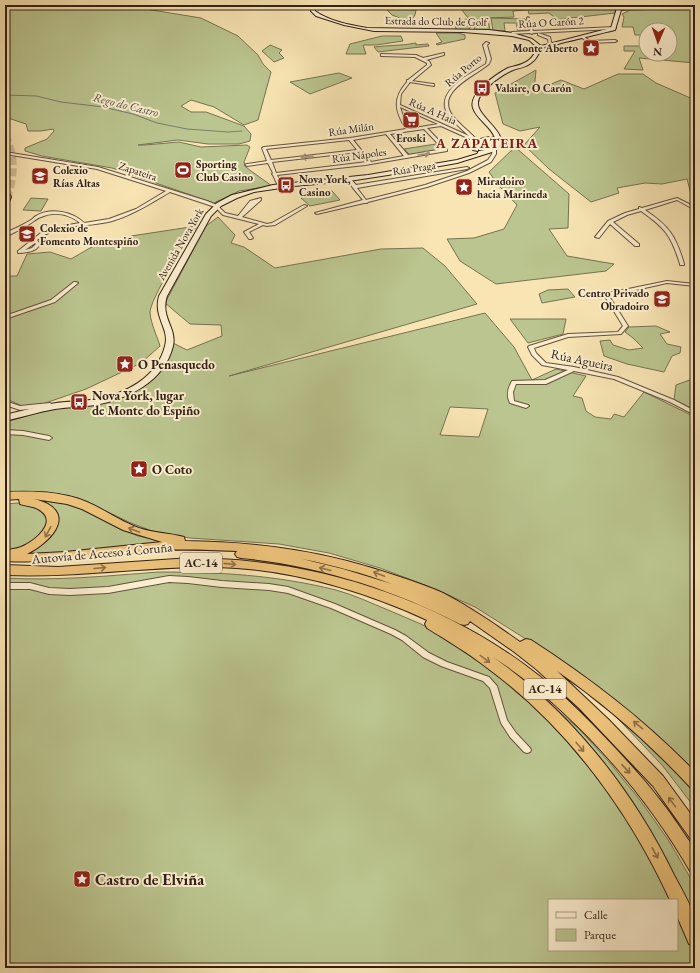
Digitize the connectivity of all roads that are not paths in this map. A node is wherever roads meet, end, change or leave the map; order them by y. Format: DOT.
graph roads {
  1 [pos="313,5"];
  2 [pos="666,5"];
  3 [pos="528,18"];
  4 [pos="614,28"];
  5 [pos="534,33"];
  6 [pos="512,34"];
  7 [pos="583,37"];
  8 [pos="615,41"];
  9 [pos="487,43"];
  10 [pos="543,47"];
  11 [pos="442,54"];
  12 [pos="382,55"];
  13 [pos="424,59"];
  14 [pos="408,81"];
  15 [pos="433,85"];
  16 [pos="398,105"];
  17 [pos="405,109"];
  18 [pos="398,112"];
  19 [pos="440,125"];
  20 [pos="424,127"];
  21 [pos="490,127"];
  22 [pos="408,130"];
  23 [pos="465,130"];
  24 [pos="387,133"];
  25 [pos="461,134"];
  26 [pos="467,137"];
  27 [pos="488,138"];
  28 [pos="350,139"];
  29 [pos="477,141"];
  30 [pos="498,142"];
  31 [pos="476,150"];
  32 [pos="360,151"];
  33 [pos="491,152"];
  34 [pos="5,153"];
  35 [pos="408,157"];
  36 [pos="459,160"];
  37 [pos="269,161"];
  38 [pos="370,163"];
  39 [pos="247,165"];
  40 [pos="476,168"];
  41 [pos="274,174"];
  42 [pos="349,179"];
  43 [pos="280,186"];
  44 [pos="354,187"];
  45 [pos="170,190"];
  46 [pos="366,202"];
  47 [pos="216,206"];
  48 [pos="305,206"];
  49 [pos="640,208"];
  50 [pos="695,209"];
  51 [pos="317,213"];
  52 [pos="239,218"];
  53 [pos="610,222"];
  54 [pos="82,224"];
  55 [pos="261,225"];
  56 [pos="7,234"];
  57 [pos="598,237"];
  58 [pos="251,238"];
  59 [pos="35,240"];
  60 [pos="637,245"];
  61 [pos="682,264"];
  62 [pos="76,283"];
  63 [pos="695,285"];
  64 [pos="5,318"];
  65 [pos="575,369"];
  66 [pos="5,403"];
  67 [pos="72,404"];
  68 [pos="526,406"];
  69 [pos="695,413"];
  70 [pos="5,418"];
  71 [pos="5,432"];
  72 [pos="49,438"];
  73 [pos="5,496"];
  74 [pos="5,501"];
  75 [pos="268,549"];
  76 [pos="5,556"];
  77 [pos="5,561"];
  78 [pos="5,570"];
  79 [pos="61,571"];
  80 [pos="5,574"];
  81 [pos="340,582"];
  82 [pos="5,586"];
  83 [pos="442,598"];
  84 [pos="570,690"];
  85 [pos="527,750"];
  86 [pos="695,782"];
  87 [pos="695,833"];
  88 [pos="695,866"];
  89 [pos="677,899"];
  90 [pos="678,901"];
  91 [pos="695,938"];
  1 -- 6 [label="street, Estrada do Club de Golf"];
  2 -- 4 [label="street"];
  3 -- 5 [label="street"];
  4 -- 5 [label="street, Rúa O Carón 2"];
  4 -- 7 [label="street"];
  5 -- 6 [label="street, Rúa O Carón 2"];
  5 -- 10 [label="street"];
  6 -- 10 [label="street, Estrada do Club de Golf"];
  7 -- 8 [label="street"];
  7 -- 10 [label="street"];
  9 -- 23 [label="street, Rúa Porto"];
  10 -- 21 [label="street"];
  11 -- 13 [label="street"];
  12 -- 13 [label="street"];
  13 -- 14 [label="street"];
  14 -- 15 [label="street"];
  14 -- 16 [label="street"];
  16 -- 17 [label="street, Rúa A Haia"];
  16 -- 18 [label="street"];
  17 -- 18 [label="street"];
  17 -- 19 [label="street, Rúa A Haia"];
  18 -- 22 [label="street"];
  19 -- 20 [label="street, Rúa Milán"];
  19 -- 25 [label="street, Rúa A Haia"];
  20 -- 22 [label="street, Rúa Milán"];
  35 -- 20 [label="street, Rúa Nápoles, one-way"];
  21 -- 27 [label="street"];
  21 -- 30 [label="street"];
  22 -- 24 [label="street, Rúa Milán"];
  23 -- 25 [label="street"];
  23 -- 26 [label="street, Rúa Porto"];
  23 -- 29 [label="street, Rúa Porto"];
  24 -- 28 [label="street, Rúa Milán"];
  24 -- 35 [label="street"];
  25 -- 26 [label="street, Rúa A Haia"];
  26 -- 29 [label="street, Rúa A Haia"];
  27 -- 29 [label="street"];
  27 -- 30 [label="street"];
  28 -- 32 [label="street"];
  28 -- 37 [label="street, Rúa Milán"];
  29 -- 31 [label="street"];
  30 -- 33 [label="street"];
  31 -- 33 [label="street"];
  31 -- 36 [label="street, Avenida Nova York"];
  32 -- 37 [label="street, one-way"];
  32 -- 38 [label="street"];
  33 -- 36 [label="street, Avenida Nova York"];
  33 -- 40 [label="street"];
  34 -- 45 [label="street, Zapateira"];
  35 -- 38 [label="street, Rúa Nápoles"];
  36 -- 42 [label="street, Avenida Nova York"];
  37 -- 39 [label="street"];
  37 -- 41 [label="street"];
  38 -- 41 [label="street, Rúa Nápoles"];
  40 -- 44 [label="street, Rúa Praga"];
  40 -- 46 [label="street"];
  41 -- 43 [label="street"];
  42 -- 43 [label="street, Avenida Nova York"];
  42 -- 44 [label="street"];
  43 -- 47 [label="street, Avenida Nova York"];
  44 -- 46 [label="street"];
  45 -- 47 [label="street, Zapateira"];
  45 -- 54 [label="street"];
  46 -- 51 [label="street"];
  47 -- 52 [label="street, Zapateira"];
  47 -- 67 [label="street, Avenida Nova York"];
  48 -- 55 [label="street"];
  49 -- 50 [label="street"];
  49 -- 53 [label="street"];
  49 -- 61 [label="street"];
  52 -- 52 [label="street"];
  52 -- 55 [label="street, Zapateira"];
  53 -- 57 [label="street"];
  53 -- 60 [label="street"];
  54 -- 56 [label="street"];
  54 -- 59 [label="street"];
  55 -- 58 [label="street"];
  62 -- 64 [label="street"];
  63 -- 65 [label="street, Rúa Agueira"];
  65 -- 68 [label="street"];
  65 -- 69 [label="street, Rúa Agueira"];
  66 -- 67 [label="street, Avenida Nova York"];
  67 -- 70 [label="street, Avenida Nova York"];
  71 -- 72 [label="street"];
  75 -- 73 [label="highway, one-way"];
  74 -- 76 [label="highway, one-way"];
  75 -- 76 [label="highway, Autovía de Acceso á Coruña / AC-14"];
  83 -- 75 [label="highway, Autovía de Acceso á Coruña / AC-14, one-way"];
  84 -- 77 [label="highway, Autovía de Acceso á Coruña / AC-14, one-way"];
  78 -- 79 [label="highway, Autovía de Acceso á Coruña / AC-14"];
  79 -- 80 [label="highway"];
  79 -- 81 [label="highway, Autovía de Acceso á Coruña / AC-14, one-way"];
  81 -- 88 [label="highway, Autovía de Acceso á Coruña / AC-14, one-way"];
  81 -- 89 [label="highway, one-way"];
  82 -- 85 [label="street"];
  83 -- 84 [label="highway, Autovía de Acceso á Coruña / AC-14"];
  86 -- 83 [label="highway, one-way"];
  87 -- 84 [label="highway, Autovía de Acceso á Coruña / AC-14, one-way"];
  90 -- 91 [label="highway, one-way"];
}
